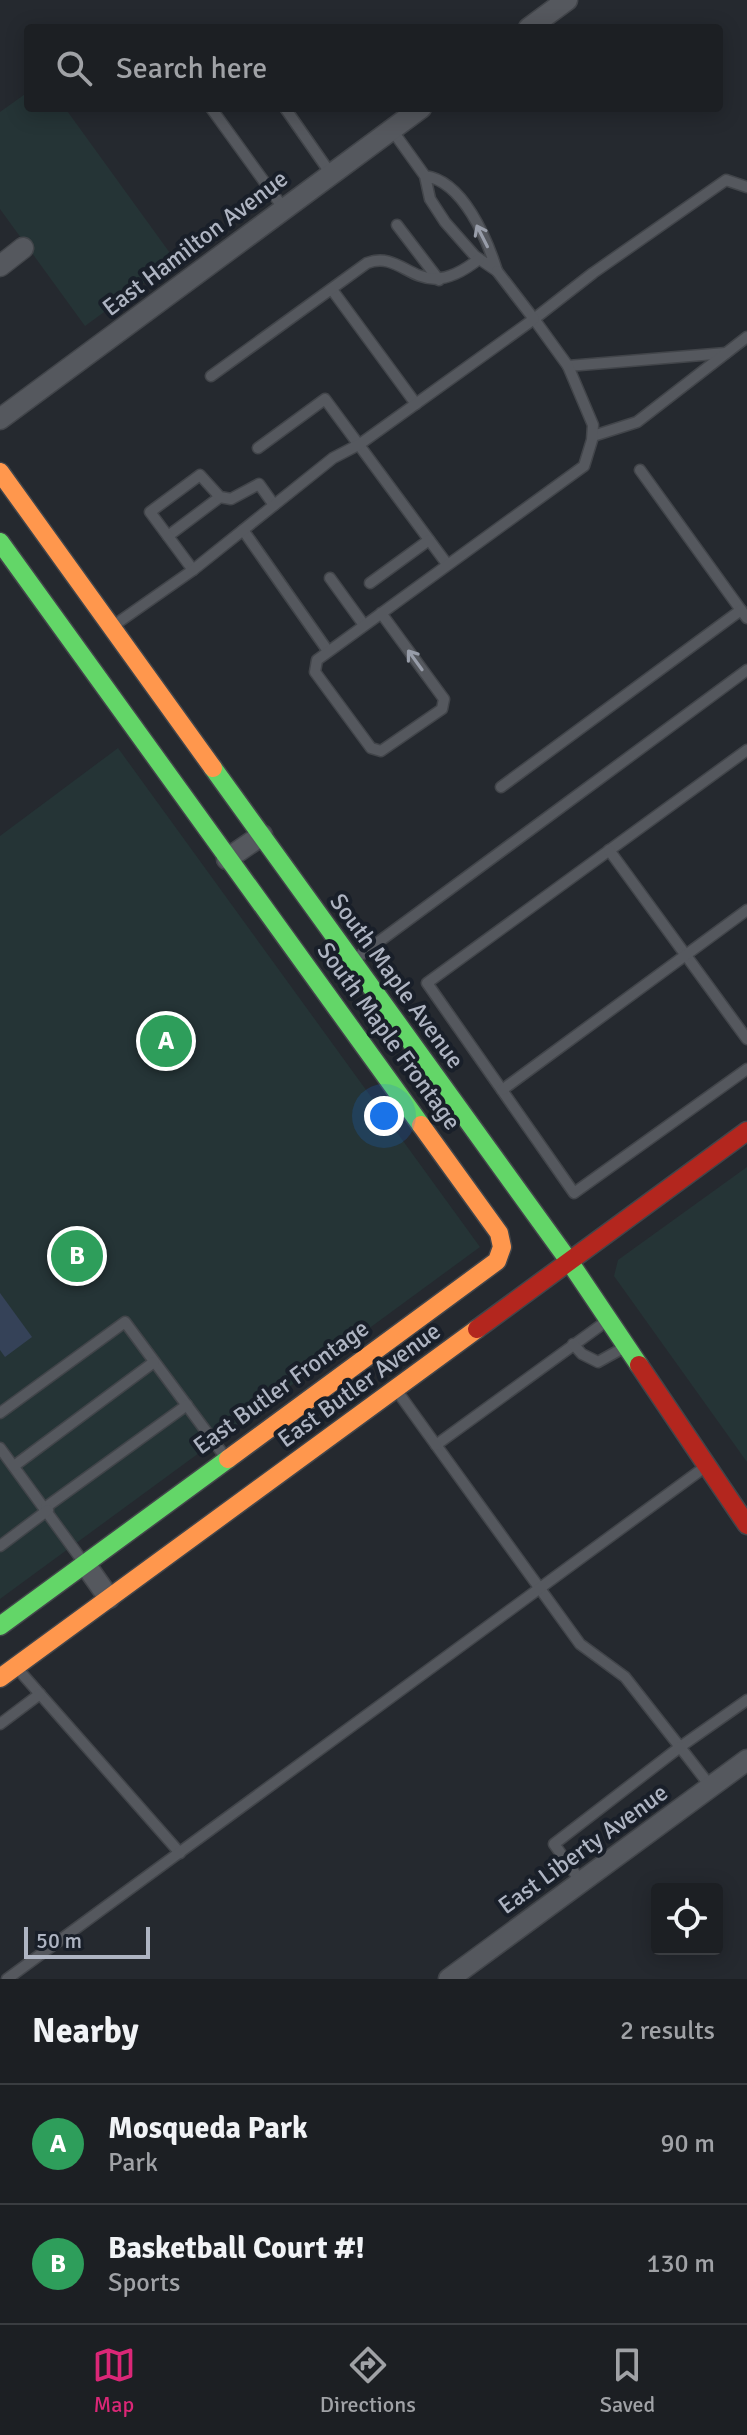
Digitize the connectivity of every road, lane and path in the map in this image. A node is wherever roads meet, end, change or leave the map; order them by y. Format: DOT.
graph roads {
  1 [pos="567,0"];
  2 [pos="534,24"];
  3 [pos="214,112"];
  4 [pos="288,112"];
  5 [pos="416,112"];
  6 [pos="392,130"];
  7 [pos="331,174"];
  8 [pos="425,176"];
  9 [pos="747,187"];
  10 [pos="284,209"];
  11 [pos="397,225"];
  12 [pos="23,248"];
  13 [pos="479,259"];
  14 [pos="0,266"];
  15 [pos="497,271"];
  16 [pos="439,280"];
  17 [pos="333,291"];
  18 [pos="534,319"];
  19 [pos="747,337"];
  20 [pos="726,353"];
  21 [pos="568,366"];
  22 [pos="211,376"];
  23 [pos="416,404"];
  24 [pos="0,419"];
  25 [pos="593,436"];
  26 [pos="360,444"];
  27 [pos="258,448"];
  28 [pos="640,470"];
  29 [pos="0,472"];
  30 [pos="220,497"];
  31 [pos="274,505"];
  32 [pos="243,530"];
  33 [pos="168,536"];
  34 [pos="429,540"];
  35 [pos="0,542"];
  36 [pos="447,564"];
  37 [pos="193,570"];
  38 [pos="330,578"];
  39 [pos="370,583"];
  40 [pos="381,613"];
  41 [pos="744,614"];
  42 [pos="364,625"];
  43 [pos="112,627"];
  44 [pos="328,651"];
  45 [pos="747,670"];
  46 [pos="747,750"];
  47 [pos="501,787"];
  48 [pos="262,835"];
  49 [pos="609,850"];
  50 [pos="227,859"];
  51 [pos="747,910"];
  52 [pos="686,955"];
  53 [pos="353,961"];
  54 [pos="747,1039"];
  55 [pos="747,1069"];
  56 [pos="502,1090"];
  57 [pos="747,1131"];
  58 [pos="502,1247"];
  59 [pos="569,1261"];
  60 [pos="608,1319"];
  61 [pos="573,1344"];
  62 [pos="626,1346"];
  63 [pos="154,1362"];
  64 [pos="396,1389"];
  65 [pos="187,1405"];
  66 [pos="0,1413"];
  67 [pos="436,1445"];
  68 [pos="0,1448"];
  69 [pos="227,1459"];
  70 [pos="14,1466"];
  71 [pos="707,1466"];
  72 [pos="47,1509"];
  73 [pos="747,1525"];
  74 [pos="0,1546"];
  75 [pos="85,1564"];
  76 [pos="539,1589"];
  77 [pos="109,1598"];
  78 [pos="0,1626"];
  79 [pos="8,1673"];
  80 [pos="40,1694"];
  81 [pos="747,1700"];
  82 [pos="0,1724"];
  83 [pos="680,1747"];
  84 [pos="747,1760"];
  85 [pos="711,1787"];
  86 [pos="180,1853"];
  87 [pos="581,1882"];
  88 [pos="7,1979"];
  89 [pos="449,1979"];
  1 -- 2 [label="street"];
  3 -- 10 [label="lane"];
  4 -- 7 [label="lane"];
  5 -- 6 [label="street, East Hamilton Avenue"];
  6 -- 7 [label="street, East Hamilton Avenue"];
  6 -- 8 [label="lane"];
  7 -- 10 [label="street, East Hamilton Avenue"];
  8 -- 13 [label="lane"];
  15 -- 8 [label="lane, one-way"];
  9 -- 18 [label="lane"];
  10 -- 24 [label="street, East Hamilton Avenue"];
  11 -- 16 [label="lane"];
  12 -- 14 [label="street"];
  13 -- 15 [label="lane"];
  13 -- 16 [label="lane"];
  15 -- 18 [label="lane"];
  16 -- 17 [label="lane"];
  17 -- 22 [label="lane"];
  17 -- 23 [label="lane"];
  18 -- 21 [label="lane"];
  18 -- 23 [label="lane"];
  19 -- 20 [label="lane"];
  20 -- 21 [label="lane"];
  20 -- 25 [label="lane"];
  21 -- 25 [label="lane"];
  23 -- 26 [label="lane"];
  25 -- 36 [label="lane"];
  26 -- 27 [label="lane"];
  26 -- 31 [label="lane"];
  26 -- 34 [label="lane"];
  28 -- 41 [label="lane"];
  29 -- 43 [label="street, South Maple Avenue"];
  30 -- 31 [label="lane"];
  30 -- 33 [label="lane"];
  30 -- 33 [label="lane"];
  31 -- 32 [label="lane"];
  32 -- 37 [label="lane"];
  32 -- 44 [label="lane"];
  33 -- 37 [label="lane"];
  34 -- 36 [label="lane"];
  34 -- 39 [label="lane"];
  35 -- 50 [label="street, South Maple Frontage"];
  36 -- 40 [label="lane"];
  37 -- 43 [label="lane"];
  38 -- 42 [label="lane"];
  40 -- 42 [label="lane"];
  44 -- 40 [label="lane, one-way"];
  41 -- 47 [label="lane"];
  42 -- 44 [label="lane"];
  43 -- 48 [label="street, South Maple Avenue"];
  45 -- 53 [label="lane"];
  46 -- 49 [label="lane"];
  48 -- 50 [label="street"];
  48 -- 53 [label="street, South Maple Avenue"];
  49 -- 52 [label="lane"];
  49 -- 56 [label="lane"];
  50 -- 58 [label="street, South Maple Frontage"];
  51 -- 52 [label="lane"];
  52 -- 54 [label="lane"];
  52 -- 56 [label="lane"];
  53 -- 59 [label="street, South Maple Avenue"];
  55 -- 56 [label="lane"];
  57 -- 59 [label="street, East Butler Avenue"];
  58 -- 69 [label="street, East Butler Frontage"];
  59 -- 60 [label="street, South Maple Avenue"];
  59 -- 64 [label="street, East Butler Avenue"];
  60 -- 61 [label="lane"];
  60 -- 62 [label="street, South Maple Avenue"];
  61 -- 62 [label="lane"];
  61 -- 67 [label="lane"];
  62 -- 71 [label="street, South Maple Avenue"];
  63 -- 65 [label="lane"];
  63 -- 66 [label="lane"];
  63 -- 70 [label="lane"];
  64 -- 67 [label="lane"];
  64 -- 77 [label="street, East Butler Avenue"];
  65 -- 69 [label="lane"];
  65 -- 72 [label="lane"];
  67 -- 76 [label="lane"];
  68 -- 70 [label="lane"];
  69 -- 75 [label="street, East Butler Frontage"];
  70 -- 72 [label="lane"];
  71 -- 73 [label="street, South Maple Avenue"];
  71 -- 76 [label="lane"];
  72 -- 74 [label="lane"];
  72 -- 75 [label="lane"];
  75 -- 77 [label="street"];
  75 -- 78 [label="street, East Butler Frontage"];
  76 -- 83 [label="lane"];
  76 -- 86 [label="lane"];
  77 -- 79 [label="street, East Butler Avenue"];
  79 -- 80 [label="lane"];
  80 -- 82 [label="lane"];
  80 -- 86 [label="lane"];
  81 -- 83 [label="lane"];
  83 -- 85 [label="lane"];
  83 -- 87 [label="lane"];
  84 -- 85 [label="street, East Liberty Avenue"];
  85 -- 87 [label="street, East Liberty Avenue"];
  86 -- 88 [label="lane"];
  87 -- 89 [label="street, East Liberty Avenue"];
}
